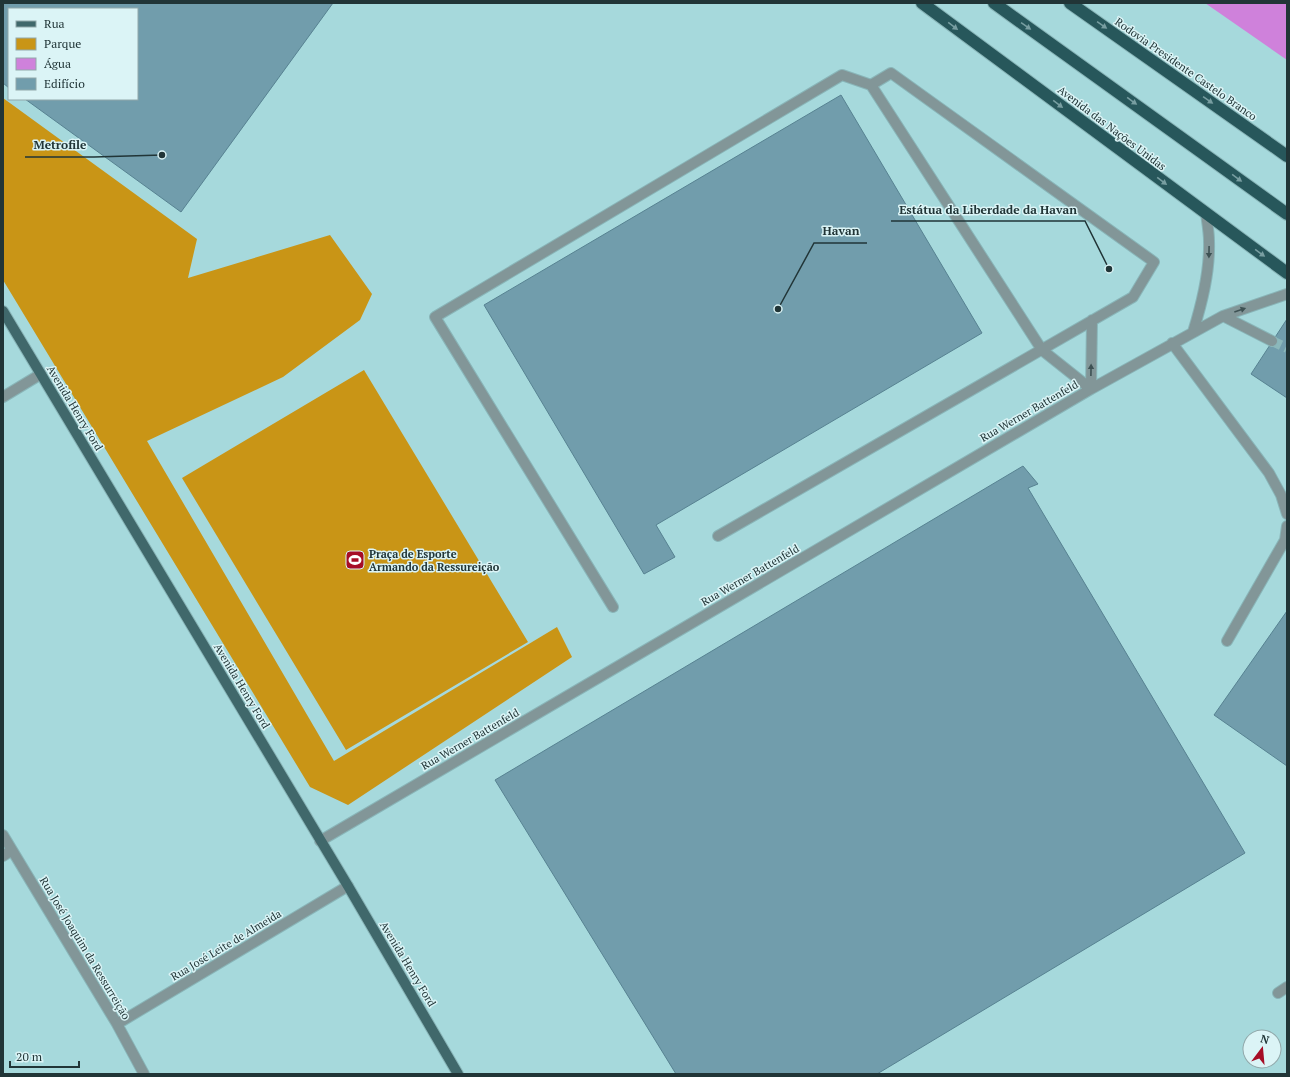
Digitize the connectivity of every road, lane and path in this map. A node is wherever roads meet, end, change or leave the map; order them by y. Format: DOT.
graph roads {
  1 [pos="922,3"];
  2 [pos="994,3"];
  3 [pos="1070,3"];
  4 [pos="871,85"];
  5 [pos="1287,156"];
  6 [pos="1206,213"];
  7 [pos="1287,214"];
  8 [pos="1287,273"];
  9 [pos="1287,294"];
  10 [pos="3,311"];
  11 [pos="1223,316"];
  12 [pos="1092,320"];
  13 [pos="1192,332"];
  14 [pos="1272,341"];
  15 [pos="1172,343"];
  16 [pos="1042,350"];
  17 [pos="41,374"];
  18 [pos="1091,389"];
  19 [pos="3,397"];
  20 [pos="1287,514"];
  21 [pos="1287,526"];
  22 [pos="718,536"];
  23 [pos="613,607"];
  24 [pos="1227,642"];
  25 [pos="3,834"];
  26 [pos="320,841"];
  27 [pos="12,850"];
  28 [pos="3,856"];
  29 [pos="348,886"];
  30 [pos="1287,987"];
  31 [pos="1278,993"];
  32 [pos="117,1024"];
  33 [pos="144,1074"];
  34 [pos="458,1074"];
  1 -- 6 [label="highway, Avenida das Nações Unidas, one-way"];
  2 -- 7 [label="highway, one-way"];
  3 -- 5 [label="highway, Rodovia Presidente Castelo Branco, one-way"];
  4 -- 12 [label="street"];
  4 -- 16 [label="street"];
  4 -- 23 [label="street"];
  6 -- 8 [label="highway, Avenida das Nações Unidas, one-way"];
  6 -- 13 [label="street, one-way"];
  11 -- 9 [label="street, Rua Werner Battenfeld, one-way"];
  10 -- 17 [label="main road, Avenida Henry Ford"];
  11 -- 13 [label="street, Rua Werner Battenfeld"];
  11 -- 14 [label="street"];
  12 -- 16 [label="street"];
  18 -- 12 [label="street, one-way"];
  13 -- 15 [label="street, Rua Werner Battenfeld"];
  15 -- 18 [label="street, Rua Werner Battenfeld"];
  15 -- 20 [label="street"];
  16 -- 18 [label="street"];
  16 -- 22 [label="street"];
  17 -- 19 [label="street"];
  17 -- 26 [label="main road, Avenida Henry Ford"];
  18 -- 26 [label="street, Rua Werner Battenfeld"];
  21 -- 24 [label="street"];
  25 -- 27 [label="street, Rua José Joaquim da Ressurreição"];
  26 -- 29 [label="main road, Avenida Henry Ford"];
  27 -- 28 [label="street"];
  27 -- 32 [label="street, Rua José Joaquim da Ressurreição"];
  29 -- 32 [label="street, Rua José Leite de Almeida"];
  29 -- 34 [label="main road, Avenida Henry Ford"];
  30 -- 31 [label="street"];
  32 -- 33 [label="street, Rua José Joaquim da Ressurreição"];
}
